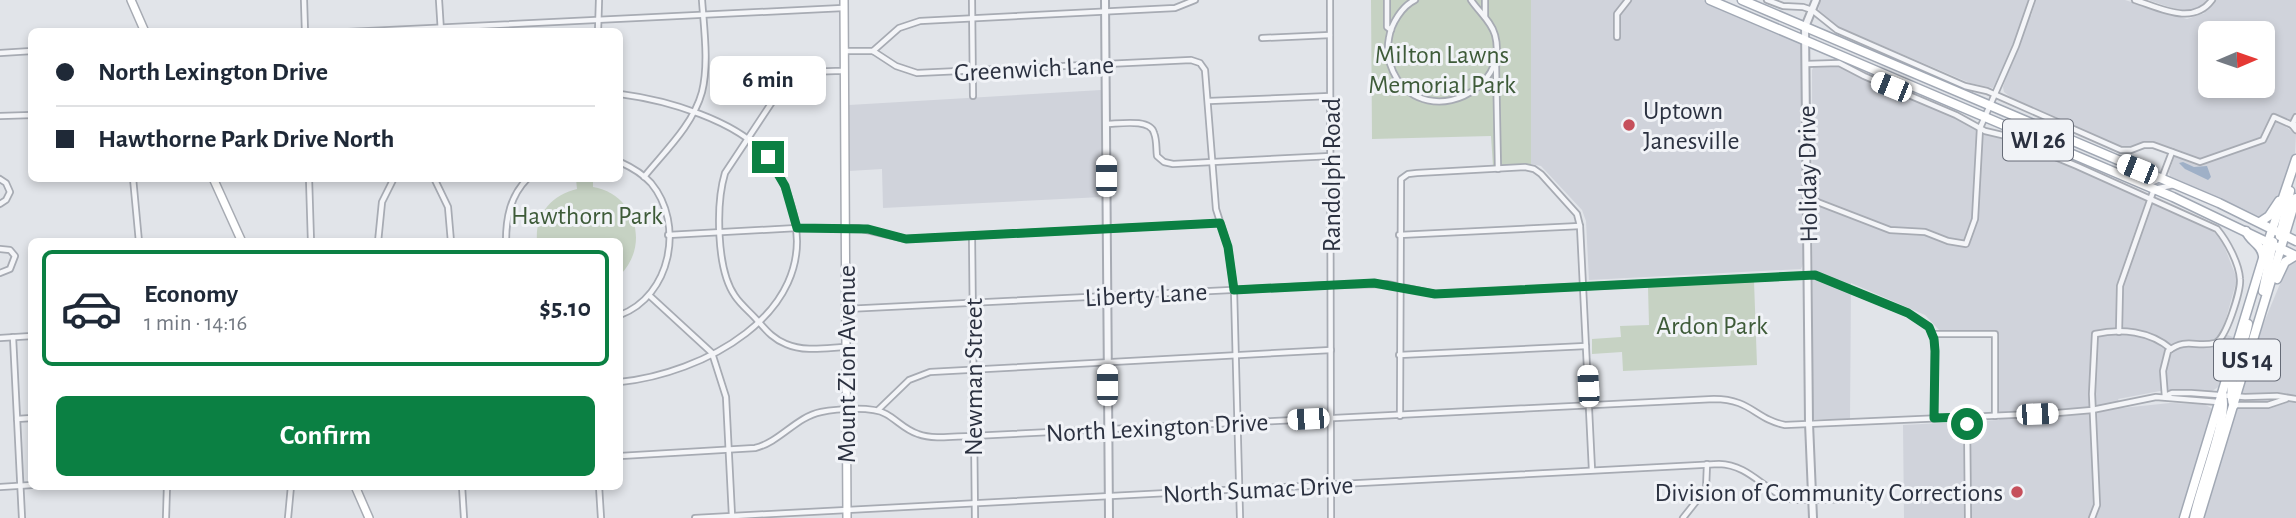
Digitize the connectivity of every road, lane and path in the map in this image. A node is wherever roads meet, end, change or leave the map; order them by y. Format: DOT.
graph roads {
  1 [pos="131,0"];
  2 [pos="304,0"];
  3 [pos="439,0"];
  4 [pos="599,0"];
  5 [pos="702,0"];
  6 [pos="972,0"];
  7 [pos="1105,0"];
  8 [pos="1195,0"];
  9 [pos="1330,0"];
  10 [pos="1387,0"];
  11 [pos="1413,0"];
  12 [pos="1485,0"];
  13 [pos="1710,0"];
  14 [pos="1742,0"];
  15 [pos="1767,0"];
  16 [pos="1816,0"];
  17 [pos="2032,0"];
  18 [pos="2135,0"];
  19 [pos="2212,0"];
  20 [pos="1625,1"];
  21 [pos="1471,2"];
  22 [pos="844,4"];
  23 [pos="1105,10"];
  24 [pos="1387,10"];
  25 [pos="1812,10"];
  26 [pos="703,13"];
  27 [pos="1398,16"];
  28 [pos="1485,17"];
  29 [pos="972,18"];
  30 [pos="598,19"];
  31 [pos="1805,27"];
  32 [pos="142,28"];
  33 [pos="305,28"];
  34 [pos="441,28"];
  35 [pos="470,28"];
  36 [pos="598,28"];
  37 [pos="1391,30"];
  38 [pos="1330,35"];
  39 [pos="1617,37"];
  40 [pos="1262,38"];
  41 [pos="1807,41"];
  42 [pos="28,51"];
  43 [pos="845,51"];
  44 [pos="873,51"];
  45 [pos="0,53"];
  46 [pos="1495,53"];
  47 [pos="1105,64"];
  48 [pos="1806,64"];
  49 [pos="845,71"];
  50 [pos="972,71"];
  51 [pos="1485,80"];
  52 [pos="1496,85"];
  53 [pos="1995,94"];
  54 [pos="623,95"];
  55 [pos="973,96"];
  56 [pos="1331,96"];
  57 [pos="1209,102"];
  58 [pos="1990,106"];
  59 [pos="694,112"];
  60 [pos="28,115"];
  61 [pos="0,116"];
  62 [pos="1985,117"];
  63 [pos="2296,117"];
  64 [pos="1105,124"];
  65 [pos="2295,127"];
  66 [pos="1980,128"];
  67 [pos="747,139"];
  68 [pos="2172,152"];
  69 [pos="1331,156"];
  70 [pos="2295,161"];
  71 [pos="1212,162"];
  72 [pos="623,164"];
  73 [pos="1499,169"];
  74 [pos="644,177"];
  75 [pos="2162,178"];
  76 [pos="0,179"];
  77 [pos="2135,181"];
  78 [pos="133,182"];
  79 [pos="215,182"];
  80 [pos="309,182"];
  81 [pos="392,182"];
  82 [pos="437,182"];
  83 [pos="524,182"];
  84 [pos="2178,186"];
  85 [pos="2286,186"];
  86 [pos="2154,194"];
  87 [pos="1807,198"];
  88 [pos="2296,198"];
  89 [pos="0,204"];
  90 [pos="2290,220"];
  91 [pos="2260,222"];
  92 [pos="1220,223"];
  93 [pos="1580,226"];
  94 [pos="797,228"];
  95 [pos="845,228"];
  96 [pos="1106,229"];
  97 [pos="2246,231"];
  98 [pos="2296,231"];
  99 [pos="720,232"];
  100 [pos="2280,232"];
  101 [pos="668,235"];
  102 [pos="1399,235"];
  103 [pos="972,236"];
  104 [pos="139,238"];
  105 [pos="240,238"];
  106 [pos="311,238"];
  107 [pos="378,238"];
  108 [pos="451,238"];
  109 [pos="506,238"];
  110 [pos="2296,241"];
  111 [pos="2274,245"];
  112 [pos="0,249"];
  113 [pos="2296,256"];
  114 [pos="2262,262"];
  115 [pos="0,273"];
  116 [pos="1808,274"];
  117 [pos="1331,285"];
  118 [pos="1583,286"];
  119 [pos="1400,287"];
  120 [pos="1234,290"];
  121 [pos="650,296"];
  122 [pos="1107,296"];
  123 [pos="2266,300"];
  124 [pos="973,303"];
  125 [pos="846,309"];
  126 [pos="623,314"];
  127 [pos="2261,316"];
  128 [pos="759,323"];
  129 [pos="2119,332"];
  130 [pos="1932,334"];
  131 [pos="28,336"];
  132 [pos="13,337"];
  133 [pos="0,338"];
  134 [pos="1586,346"];
  135 [pos="846,347"];
  136 [pos="2171,349"];
  137 [pos="1331,350"];
  138 [pos="712,353"];
  139 [pos="1399,355"];
  140 [pos="1236,356"];
  141 [pos="1107,362"];
  142 [pos="974,369"];
  143 [pos="623,381"];
  144 [pos="2165,397"];
  145 [pos="2228,399"];
  146 [pos="2286,399"];
  147 [pos="2296,400"];
  148 [pos="1589,407"];
  149 [pos="847,410"];
  150 [pos="878,410"];
  151 [pos="2092,410"];
  152 [pos="1400,416"];
  153 [pos="1995,416"];
  154 [pos="1967,417"];
  155 [pos="28,418"];
  156 [pos="1332,418"];
  157 [pos="1934,418"];
  158 [pos="17,419"];
  159 [pos="1237,422"];
  160 [pos="1809,423"];
  161 [pos="1107,429"];
  162 [pos="972,436"];
  163 [pos="729,450"];
  164 [pos="623,456"];
  165 [pos="1707,464"];
  166 [pos="1592,470"];
  167 [pos="20,485"];
  168 [pos="28,485"];
  169 [pos="0,486"];
  170 [pos="1331,486"];
  171 [pos="167,490"];
  172 [pos="290,490"];
  173 [pos="357,490"];
  174 [pos="462,490"];
  175 [pos="599,490"];
  176 [pos="1238,491"];
  177 [pos="1108,495"];
  178 [pos="1866,499"];
  179 [pos="1811,500"];
  180 [pos="974,504"];
  181 [pos="847,514"];
  182 [pos="732,516"];
  183 [pos="775,516"];
  184 [pos="22,518"];
  185 [pos="166,518"];
  186 [pos="288,518"];
  187 [pos="369,518"];
  188 [pos="464,518"];
  189 [pos="601,518"];
  190 [pos="695,518"];
  191 [pos="975,518"];
  192 [pos="1109,518"];
  193 [pos="1240,518"];
  194 [pos="1331,518"];
  195 [pos="1683,518"];
  196 [pos="1813,518"];
  197 [pos="1968,518"];
  198 [pos="2092,518"];
  199 [pos="2184,518"];
  200 [pos="2197,518"];
  1 -- 32 [label="main road"];
  2 -- 33 [label="street"];
  3 -- 34 [label="street"];
  4 -- 30 [label="street"];
  5 -- 26 [label="street"];
  6 -- 29 [label="street"];
  7 -- 23 [label="street"];
  8 -- 23 [label="street"];
  9 -- 38 [label="street, Randolph Road"];
  10 -- 24 [label="street"];
  11 -- 27 [label="street"];
  12 -- 28 [label="street"];
  13 -- 41 [label="main road, WI 26"];
  14 -- 31 [label="main road, WI 26"];
  15 -- 25 [label="street"];
  16 -- 25 [label="street"];
  17 -- 53 [label="street"];
  18 -- 19 [label="street"];
  20 -- 39 [label="street"];
  21 -- 28 [label="street"];
  22 -- 26 [label="street"];
  22 -- 43 [label="main road, Mount Zion Avenue"];
  23 -- 29 [label="street"];
  23 -- 47 [label="street"];
  24 -- 27 [label="street"];
  24 -- 37 [label="street"];
  25 -- 31 [label="street"];
  25 -- 53 [label="street"];
  26 -- 30 [label="street"];
  26 -- 59 [label="street"];
  27 -- 37 [label="street"];
  28 -- 46 [label="street"];
  29 -- 44 [label="street"];
  29 -- 50 [label="street"];
  30 -- 35 [label="street"];
  30 -- 36 [label="street"];
  31 -- 41 [label="street, Holiday Drive"];
  31 -- 58 [label="main road, WI 26"];
  37 -- 51 [label="street"];
  38 -- 40 [label="street"];
  38 -- 56 [label="street, Randolph Road"];
  41 -- 48 [label="street, Holiday Drive"];
  41 -- 62 [label="main road, WI 26"];
  42 -- 45 [label="street"];
  43 -- 44 [label="street"];
  43 -- 49 [label="main road, Mount Zion Avenue"];
  44 -- 50 [label="street, Greenwich Lane"];
  46 -- 51 [label="street"];
  46 -- 52 [label="street"];
  47 -- 50 [label="street, Greenwich Lane"];
  47 -- 57 [label="street, Greenwich Lane"];
  47 -- 64 [label="street"];
  48 -- 66 [label="street"];
  48 -- 87 [label="street, Holiday Drive"];
  49 -- 67 [label="street"];
  49 -- 95 [label="main road, Mount Zion Avenue"];
  50 -- 55 [label="street"];
  51 -- 52 [label="street"];
  52 -- 73 [label="street"];
  53 -- 58 [label="street"];
  53 -- 68 [label="street"];
  54 -- 59 [label="street"];
  56 -- 57 [label="street"];
  56 -- 69 [label="street, Randolph Road"];
  57 -- 71 [label="street"];
  58 -- 62 [label="street"];
  58 -- 75 [label="main road, WI 26"];
  59 -- 67 [label="street"];
  59 -- 74 [label="street"];
  60 -- 61 [label="street"];
  62 -- 66 [label="street"];
  62 -- 77 [label="main road, WI 26"];
  63 -- 65 [label="street"];
  64 -- 71 [label="street"];
  64 -- 96 [label="street"];
  65 -- 68 [label="street"];
  66 -- 86 [label="street"];
  66 -- 87 [label="street"];
  67 -- 94 [label="street"];
  67 -- 99 [label="street"];
  68 -- 75 [label="street"];
  69 -- 71 [label="street"];
  69 -- 117 [label="street, Randolph Road"];
  70 -- 85 [label="main road, US 14"];
  70 -- 100 [label="main road"];
  71 -- 92 [label="street"];
  72 -- 74 [label="street"];
  73 -- 93 [label="street"];
  73 -- 102 [label="street"];
  74 -- 101 [label="street"];
  75 -- 77 [label="street"];
  75 -- 84 [label="main road, WI 26"];
  76 -- 89 [label="street"];
  77 -- 86 [label="main road, WI 26"];
  78 -- 104 [label="street"];
  79 -- 105 [label="main road"];
  80 -- 106 [label="street"];
  81 -- 107 [label="street"];
  82 -- 108 [label="street"];
  83 -- 109 [label="street"];
  84 -- 86 [label="street"];
  84 -- 91 [label="main road, WI 26"];
  85 -- 91 [label="main road"];
  85 -- 100 [label="main road, US 14"];
  86 -- 97 [label="main road, WI 26"];
  86 -- 129 [label="street"];
  86 -- 136 [label="street"];
  87 -- 116 [label="street, Holiday Drive"];
  88 -- 90 [label="main road, US 14"];
  90 -- 98 [label="main road"];
  90 -- 100 [label="main road, US 14"];
  91 -- 100 [label="main road, WI 26"];
  92 -- 96 [label="street"];
  92 -- 120 [label="street"];
  93 -- 102 [label="street"];
  93 -- 118 [label="street"];
  94 -- 95 [label="street"];
  94 -- 99 [label="street"];
  94 -- 128 [label="street"];
  95 -- 103 [label="street"];
  95 -- 125 [label="main road, Mount Zion Avenue"];
  96 -- 103 [label="street"];
  96 -- 122 [label="street"];
  97 -- 111 [label="main road, WI 26"];
  97 -- 114 [label="main road"];
  99 -- 101 [label="street"];
  99 -- 128 [label="street"];
  100 -- 110 [label="main road, WI 26"];
  100 -- 111 [label="main road, US 14"];
  100 -- 111 [label="main road"];
  101 -- 121 [label="street"];
  102 -- 119 [label="street"];
  103 -- 124 [label="street, Newman Street"];
  111 -- 113 [label="main road, WI 26"];
  111 -- 114 [label="main road, US 14"];
  111 -- 123 [label="main road, US 14"];
  111 -- 127 [label="main road"];
  112 -- 115 [label="street"];
  113 -- 123 [label="main road"];
  114 -- 145 [label="main road, US 14"];
  116 -- 118 [label="street, Liberty Lane"];
  116 -- 130 [label="street, Liberty Lane"];
  116 -- 160 [label="street, Holiday Drive"];
  117 -- 119 [label="street, Liberty Lane"];
  117 -- 120 [label="street, Liberty Lane"];
  117 -- 137 [label="street, Randolph Road"];
  118 -- 119 [label="street, Liberty Lane"];
  118 -- 134 [label="street"];
  119 -- 139 [label="street"];
  120 -- 122 [label="street, Liberty Lane"];
  120 -- 140 [label="street"];
  121 -- 126 [label="street"];
  121 -- 138 [label="street"];
  122 -- 124 [label="street, Liberty Lane"];
  122 -- 141 [label="street"];
  123 -- 127 [label="main road, US 14"];
  124 -- 125 [label="street, Liberty Lane"];
  124 -- 142 [label="street, Newman Street"];
  125 -- 135 [label="main road, Mount Zion Avenue"];
  127 -- 145 [label="main road, US 14"];
  128 -- 135 [label="street"];
  128 -- 138 [label="street"];
  129 -- 136 [label="street"];
  129 -- 151 [label="street"];
  130 -- 153 [label="street"];
  130 -- 157 [label="street"];
  131 -- 132 [label="street"];
  132 -- 133 [label="street"];
  132 -- 158 [label="street"];
  134 -- 139 [label="street"];
  134 -- 148 [label="street"];
  135 -- 149 [label="main road, Mount Zion Avenue"];
  136 -- 144 [label="street"];
  137 -- 140 [label="street"];
  137 -- 156 [label="street, Randolph Road"];
  138 -- 143 [label="street"];
  138 -- 163 [label="street"];
  139 -- 152 [label="street"];
  140 -- 141 [label="street"];
  140 -- 159 [label="street"];
  141 -- 142 [label="street"];
  141 -- 161 [label="street"];
  142 -- 150 [label="street"];
  142 -- 162 [label="street, Newman Street"];
  144 -- 145 [label="street, North Lexington Drive"];
  144 -- 151 [label="street, North Lexington Drive"];
  145 -- 146 [label="street, North Lexington Drive"];
  145 -- 146 [label="street, North Lexington Drive"];
  145 -- 199 [label="main road, US 14"];
  145 -- 200 [label="main road, US 14"];
  146 -- 147 [label="street, North Lexington Drive"];
  148 -- 152 [label="street, North Lexington Drive"];
  148 -- 160 [label="street, North Lexington Drive"];
  148 -- 166 [label="street"];
  149 -- 150 [label="street"];
  149 -- 163 [label="street"];
  149 -- 181 [label="main road, Mount Zion Avenue"];
  150 -- 162 [label="street, North Lexington Drive"];
  151 -- 153 [label="street, North Lexington Drive"];
  151 -- 198 [label="street"];
  152 -- 156 [label="street, North Lexington Drive"];
  153 -- 154 [label="street, North Lexington Drive"];
  154 -- 157 [label="street, North Lexington Drive"];
  154 -- 197 [label="street"];
  155 -- 158 [label="street"];
  156 -- 159 [label="street, North Lexington Drive"];
  156 -- 170 [label="street, Randolph Road"];
  157 -- 160 [label="street, North Lexington Drive"];
  158 -- 167 [label="street"];
  159 -- 161 [label="street, North Lexington Drive"];
  159 -- 176 [label="street"];
  160 -- 179 [label="street, Holiday Drive"];
  161 -- 162 [label="street, North Lexington Drive"];
  161 -- 177 [label="street"];
  162 -- 180 [label="street, Newman Street"];
  163 -- 164 [label="street"];
  163 -- 182 [label="street"];
  165 -- 166 [label="street, North Sumac Drive"];
  165 -- 179 [label="street, North Sumac Drive"];
  165 -- 195 [label="street"];
  166 -- 170 [label="street, North Sumac Drive"];
  167 -- 168 [label="street"];
  167 -- 169 [label="street"];
  167 -- 184 [label="street"];
  170 -- 176 [label="street, North Sumac Drive"];
  170 -- 194 [label="street, Randolph Road"];
  171 -- 185 [label="street"];
  172 -- 186 [label="street"];
  173 -- 187 [label="main road"];
  174 -- 188 [label="street"];
  175 -- 189 [label="street"];
  176 -- 177 [label="street, North Sumac Drive"];
  176 -- 193 [label="street"];
  177 -- 180 [label="street, North Sumac Drive"];
  177 -- 192 [label="street"];
  178 -- 179 [label="street, North Sumac Drive"];
  179 -- 196 [label="street, Holiday Drive"];
  180 -- 181 [label="street, North Sumac Drive"];
  180 -- 191 [label="street, Newman Street"];
  181 -- 183 [label="street, North Sumac Drive"];
  182 -- 183 [label="street, North Sumac Drive"];
  182 -- 190 [label="street, North Sumac Drive"];
}
